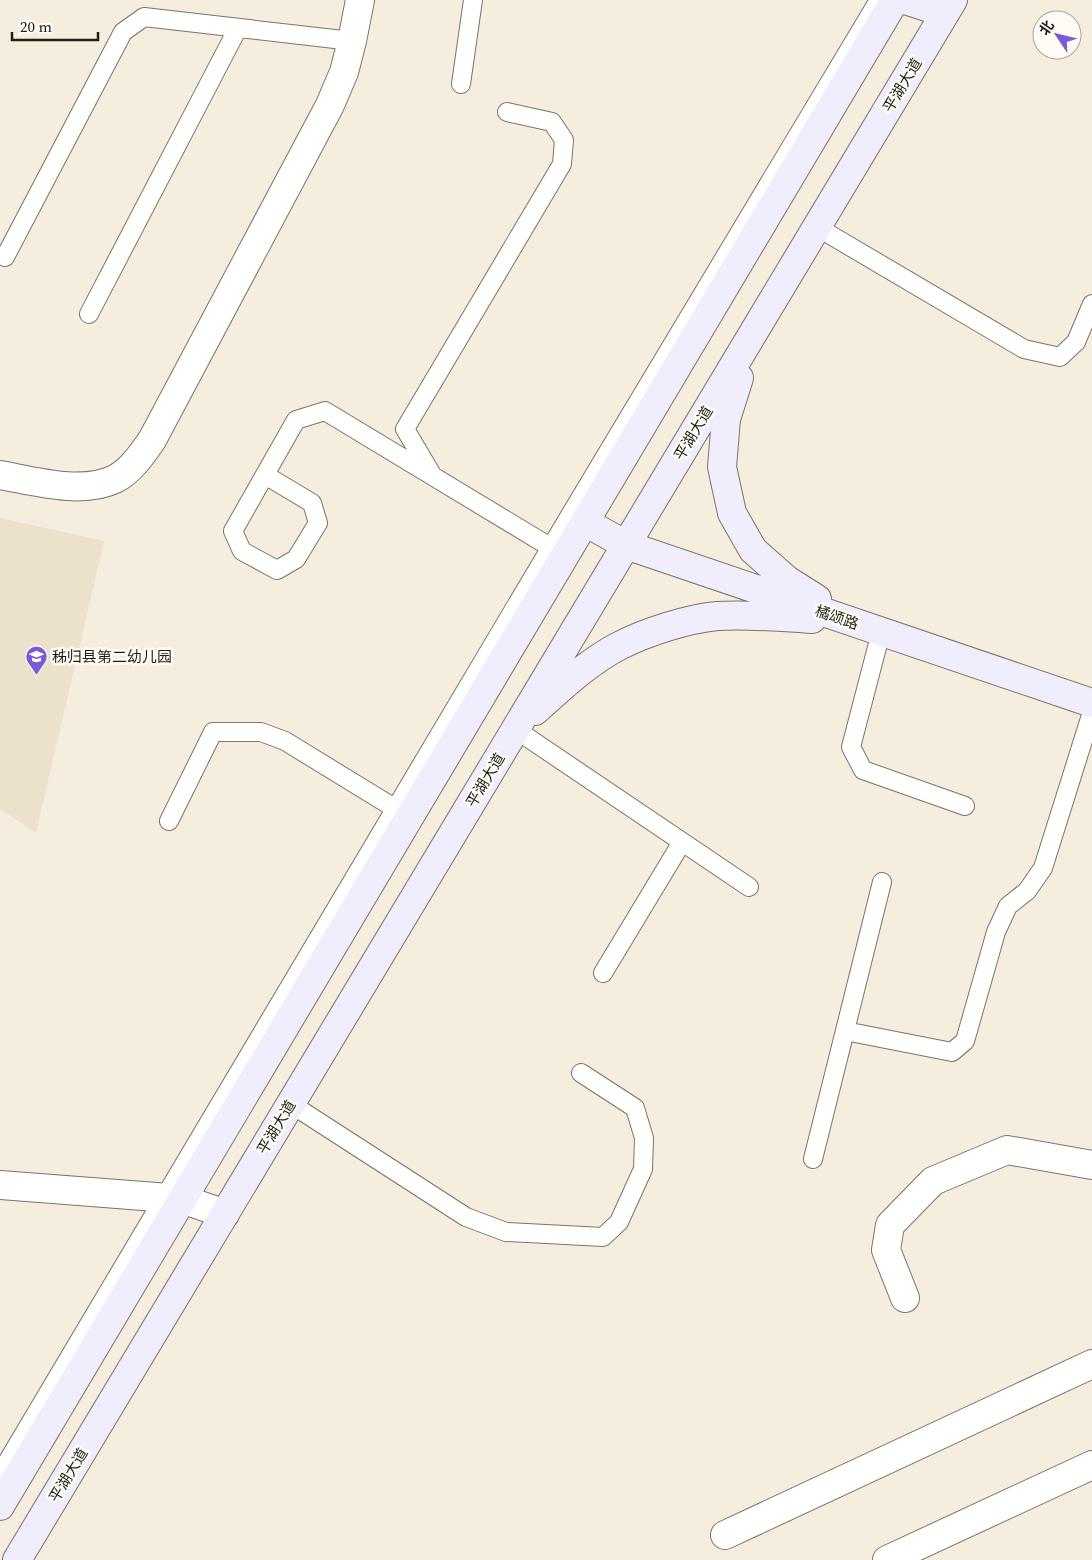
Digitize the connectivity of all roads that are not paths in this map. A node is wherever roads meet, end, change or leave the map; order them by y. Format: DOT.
graph roads {
  1 [pos="360,0"];
  2 [pos="473,0"];
  3 [pos="879,0"];
  4 [pos="895,0"];
  5 [pos="905,0"];
  6 [pos="949,6"];
  7 [pos="238,28"];
  8 [pos="352,41"];
  9 [pos="461,84"];
  10 [pos="507,112"];
  11 [pos="817,226"];
  12 [pos="5,257"];
  13 [pos="1092,304"];
  14 [pos="90,314"];
  15 [pos="763,316"];
  16 [pos="266,475"];
  17 [pos="432,475"];
  18 [pos="0,476"];
  19 [pos="585,522"];
  20 [pos="626,545"];
  21 [pos="558,552"];
  22 [pos="876,630"];
  23 [pos="1092,703"];
  24 [pos="1092,712"];
  25 [pos="515,729"];
  26 [pos="965,806"];
  27 [pos="396,809"];
  28 [pos="168,821"];
  29 [pos="682,842"];
  30 [pos="882,882"];
  31 [pos="749,887"];
  32 [pos="603,973"];
  33 [pos="845,1031"];
  34 [pos="581,1074"];
  35 [pos="290,1104"];
  36 [pos="813,1159"];
  37 [pos="1092,1165"];
  38 [pos="0,1185"];
  39 [pos="173,1199"];
  40 [pos="224,1214"];
  41 [pos="905,1298"];
  42 [pos="1092,1364"];
  43 [pos="1092,1465"];
  44 [pos="0,1474"];
  45 [pos="0,1506"];
  46 [pos="725,1535"];
  47 [pos="17,1560"];
  48 [pos="886,1560"];
  1 -- 8 [label="street"];
  2 -- 9 [label="lane"];
  3 -- 21 [label="lane"];
  4 -- 19 [label="main road"];
  5 -- 6 [label="main road"];
  6 -- 11 [label="main road, 平湖大道"];
  7 -- 8 [label="lane"];
  7 -- 12 [label="lane"];
  7 -- 14 [label="lane"];
  8 -- 18 [label="street"];
  10 -- 17 [label="lane"];
  11 -- 13 [label="lane"];
  11 -- 15 [label="main road, 平湖大道"];
  15 -- 20 [label="main road, 平湖大道"];
  15 -- 22 [label="main road"];
  16 -- 16 [label="lane"];
  16 -- 17 [label="lane"];
  17 -- 21 [label="lane"];
  19 -- 20 [label="main road, 橘颂路"];
  19 -- 21 [label="main road"];
  20 -- 22 [label="main road, 橘颂路"];
  20 -- 25 [label="main road, 平湖大道"];
  21 -- 27 [label="lane"];
  21 -- 39 [label="main road"];
  22 -- 23 [label="main road, 橘颂路"];
  22 -- 25 [label="main road"];
  22 -- 26 [label="lane"];
  24 -- 33 [label="lane"];
  25 -- 29 [label="lane"];
  25 -- 35 [label="main road, 平湖大道"];
  27 -- 28 [label="lane"];
  27 -- 39 [label="lane"];
  29 -- 31 [label="lane"];
  29 -- 32 [label="lane"];
  30 -- 33 [label="lane"];
  33 -- 36 [label="lane"];
  34 -- 35 [label="lane"];
  35 -- 40 [label="main road, 平湖大道"];
  37 -- 41 [label="street"];
  38 -- 39 [label="street"];
  39 -- 40 [label="street"];
  39 -- 44 [label="lane"];
  39 -- 45 [label="main road"];
  40 -- 47 [label="main road, 平湖大道"];
  42 -- 46 [label="street"];
  43 -- 48 [label="street"];
}
